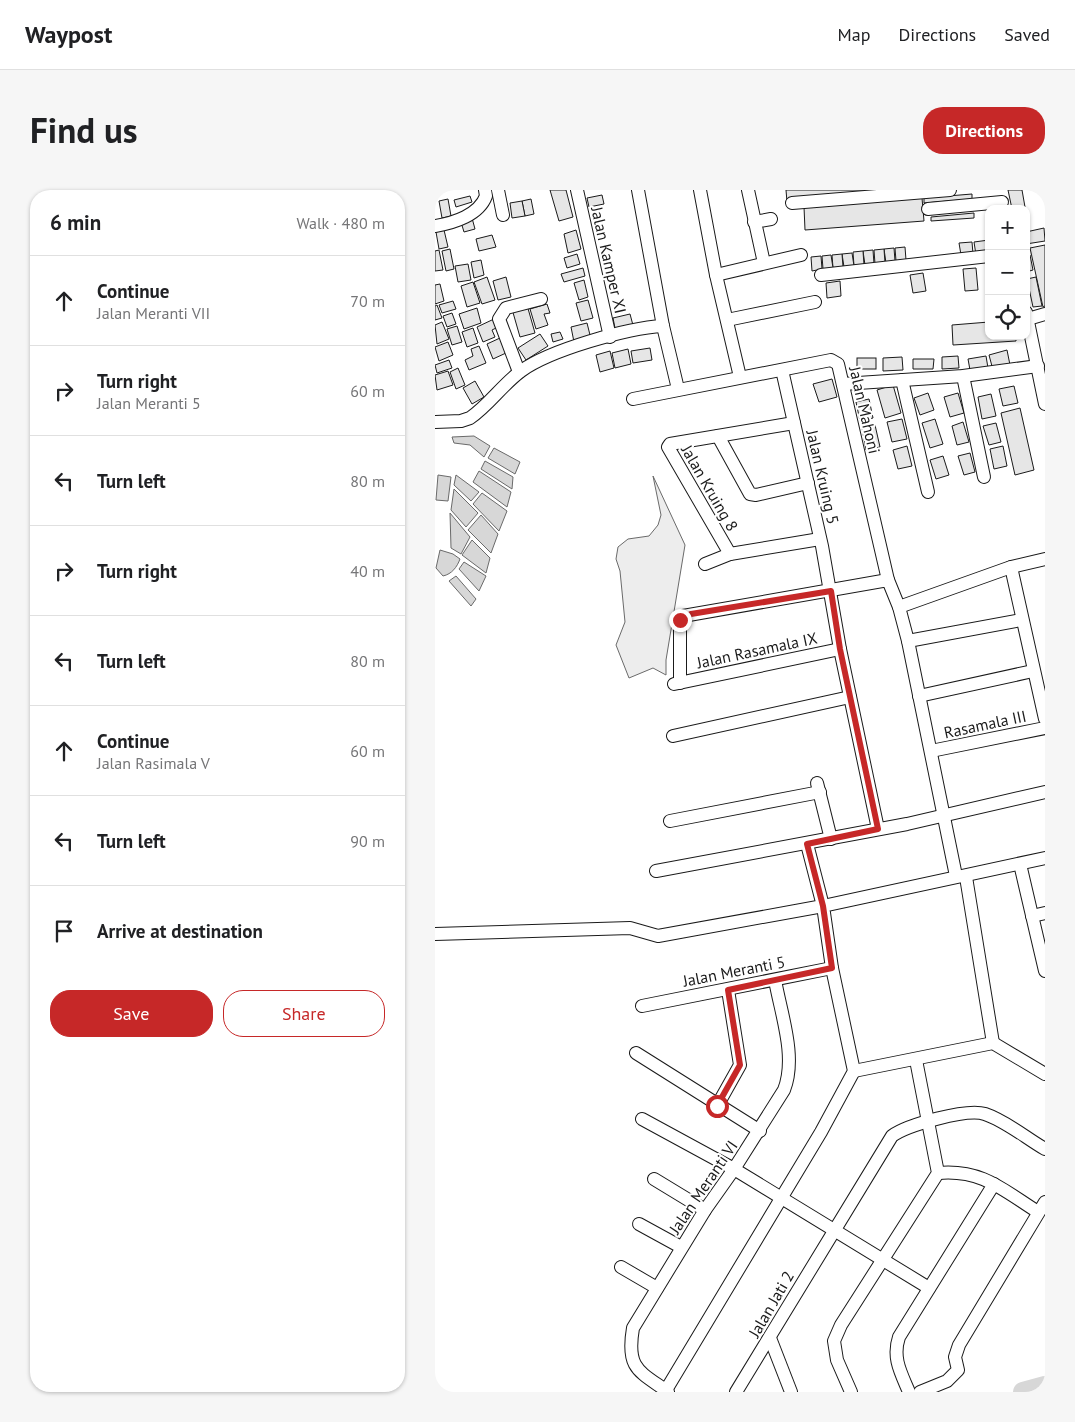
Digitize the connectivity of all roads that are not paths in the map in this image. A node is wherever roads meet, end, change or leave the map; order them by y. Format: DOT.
graph roads {
  1 [pos="485,190"];
  2 [pos="498,190"];
  3 [pos="577,190"];
  4 [pos="638,190"];
  5 [pos="700,190"];
  6 [pos="748,190"];
  7 [pos="950,190"];
  8 [pos="1001,200"];
  9 [pos="791,203"];
  10 [pos="928,209"];
  11 [pos="503,215"];
  12 [pos="771,219"];
  13 [pos="754,222"];
  14 [pos="435,226"];
  15 [pos="801,254"];
  16 [pos="985,256"];
  17 [pos="764,263"];
  18 [pos="716,275"];
  19 [pos="821,275"];
  20 [pos="541,299"];
  21 [pos="815,302"];
  22 [pos="1045,314"];
  23 [pos="1030,315"];
  24 [pos="727,320"];
  25 [pos="663,326"];
  26 [pos="1030,329"];
  27 [pos="610,337"];
  28 [pos="1038,366"];
  29 [pos="782,370"];
  30 [pos="519,372"];
  31 [pos="963,376"];
  32 [pos="740,377"];
  33 [pos="902,380"];
  34 [pos="843,384"];
  35 [pos="678,389"];
  36 [pos="633,399"];
  37 [pos="1045,404"];
  38 [pos="435,422"];
  39 [pos="794,422"];
  40 [pos="718,436"];
  41 [pos="984,477"];
  42 [pos="808,482"];
  43 [pos="928,492"];
  44 [pos="820,539"];
  45 [pos="730,554"];
  46 [pos="1045,558"];
  47 [pos="705,564"];
  48 [pos="1011,567"];
  49 [pos="888,580"];
  50 [pos="831,591"];
  51 [pos="899,607"];
  52 [pos="1021,620"];
  53 [pos="908,641"];
  54 [pos="840,649"];
  55 [pos="1033,670"];
  56 [pos="850,696"];
  57 [pos="919,696"];
  58 [pos="1045,719"];
  59 [pos="1045,728"];
  60 [pos="673,736"];
  61 [pos="931,751"];
  62 [pos="1045,792"];
  63 [pos="942,814"];
  64 [pos="670,821"];
  65 [pos="878,829"];
  66 [pos="831,839"];
  67 [pos="807,844"];
  68 [pos="1045,858"];
  69 [pos="1020,864"];
  70 [pos="656,871"];
  71 [pos="961,876"];
  72 [pos="823,906"];
  73 [pos="1045,913"];
  74 [pos="1032,916"];
  75 [pos="435,934"];
  76 [pos="832,968"];
  77 [pos="1045,971"];
  78 [pos="775,980"];
  79 [pos="728,990"];
  80 [pos="642,1006"];
  81 [pos="993,1043"];
  82 [pos="636,1054"];
  83 [pos="915,1060"];
  84 [pos="854,1071"];
  85 [pos="1045,1074"];
  86 [pos="717,1106"];
  87 [pos="642,1119"];
  88 [pos="929,1122"];
  89 [pos="760,1131"];
  90 [pos="1045,1149"];
  91 [pos="734,1169"];
  92 [pos="939,1173"];
  93 [pos="654,1179"];
  94 [pos="994,1184"];
  95 [pos="781,1198"];
  96 [pos="1041,1207"];
  97 [pos="705,1210"];
  98 [pos="639,1224"];
  99 [pos="833,1231"];
  100 [pos="681,1247"];
  101 [pos="881,1260"];
  102 [pos="621,1267"];
  103 [pos="657,1288"];
  104 [pos="929,1288"];
  105 [pos="770,1338"];
  106 [pos="667,1391"];
  107 [pos="736,1392"];
  108 [pos="791,1392"];
  109 [pos="851,1392"];
  110 [pos="909,1392"];
  111 [pos="920,1392"];
  1 -- 14 [label="street"];
  2 -- 11 [label="street"];
  3 -- 27 [label="street, Jalan Kamper XI"];
  4 -- 25 [label="street"];
  5 -- 18 [label="street"];
  6 -- 13 [label="street"];
  7 -- 9 [label="street"];
  8 -- 10 [label="street"];
  12 -- 13 [label="street"];
  13 -- 17 [label="street"];
  15 -- 17 [label="street"];
  16 -- 19 [label="street"];
  17 -- 18 [label="street"];
  18 -- 24 [label="street"];
  20 -- 30 [label="street"];
  21 -- 24 [label="street"];
  22 -- 23 [label="street"];
  24 -- 32 [label="street"];
  25 -- 27 [label="street"];
  25 -- 35 [label="street"];
  26 -- 28 [label="street"];
  27 -- 30 [label="street"];
  28 -- 31 [label="street"];
  28 -- 37 [label="street"];
  29 -- 32 [label="street, Jalan Mahoni"];
  29 -- 34 [label="street, Jalan Mahoni"];
  29 -- 39 [label="street, Jalan Kruing 5"];
  30 -- 38 [label="street"];
  31 -- 33 [label="street"];
  31 -- 41 [label="street"];
  32 -- 35 [label="street, Jalan Mahoni"];
  33 -- 34 [label="street"];
  33 -- 43 [label="street"];
  34 -- 49 [label="street, Jalan Mahoni"];
  35 -- 36 [label="street, Jalan Mahoni"];
  39 -- 40 [label="street, Jalan Kruing 8"];
  39 -- 42 [label="street, Jalan Kruing 5"];
  40 -- 42 [label="street"];
  40 -- 45 [label="street, Jalan Kruing 8"];
  42 -- 44 [label="street, Jalan Kruing 5"];
  44 -- 45 [label="street"];
  44 -- 50 [label="street, Jalan Kruing 5"];
  45 -- 47 [label="street"];
  46 -- 48 [label="street"];
  48 -- 51 [label="street"];
  48 -- 52 [label="street"];
  49 -- 50 [label="street"];
  49 -- 51 [label="street, Jalan Mahoni"];
  50 -- 54 [label="street, Jalan Kruing 5"];
  50 -- 54 [label="street, Jalan Rasamala IX"];
  51 -- 53 [label="street, Jalan Mahoni"];
  52 -- 53 [label="street"];
  52 -- 55 [label="street"];
  53 -- 57 [label="street, Jalan Mahoni"];
  54 -- 56 [label="street, Jalan Kruing 5"];
  55 -- 57 [label="street"];
  55 -- 58 [label="street"];
  56 -- 60 [label="street"];
  56 -- 65 [label="street, Jalan Kruing 5"];
  57 -- 61 [label="street, Jalan Mahoni"];
  59 -- 61 [label="street, Rasamala III"];
  61 -- 63 [label="street, Jalan Mahoni"];
  62 -- 63 [label="street"];
  63 -- 65 [label="street"];
  63 -- 71 [label="street, Jalan Mahoni"];
  64 -- 66 [label="street"];
  65 -- 66 [label="street"];
  66 -- 67 [label="street"];
  67 -- 70 [label="street"];
  67 -- 72 [label="street"];
  68 -- 69 [label="street"];
  69 -- 71 [label="street"];
  69 -- 74 [label="street"];
  71 -- 72 [label="street"];
  71 -- 81 [label="street, Jalan Mahoni"];
  72 -- 75 [label="street"];
  72 -- 76 [label="street"];
  73 -- 74 [label="street"];
  74 -- 77 [label="street"];
  76 -- 78 [label="street, Jalan Meranti 5"];
  76 -- 84 [label="street"];
  78 -- 79 [label="street, Jalan Meranti 5"];
  78 -- 89 [label="street, Jalan Meranti VI"];
  79 -- 80 [label="street, Jalan Meranti 5"];
  79 -- 86 [label="street"];
  81 -- 83 [label="street"];
  81 -- 85 [label="street"];
  82 -- 86 [label="street"];
  83 -- 84 [label="street"];
  83 -- 88 [label="street"];
  84 -- 95 [label="street"];
  86 -- 89 [label="street"];
  87 -- 91 [label="street"];
  88 -- 90 [label="street, Jalan Jati 2"];
  88 -- 92 [label="street"];
  88 -- 99 [label="street, Jalan Jati 2"];
  89 -- 91 [label="street, Jalan Meranti VI"];
  91 -- 95 [label="street"];
  91 -- 97 [label="street, Jalan Meranti VI"];
  92 -- 94 [label="street"];
  92 -- 101 [label="street"];
  93 -- 97 [label="street"];
  94 -- 96 [label="street"];
  94 -- 104 [label="street"];
  95 -- 99 [label="street"];
  95 -- 106 [label="street"];
  96 -- 111 [label="street"];
  97 -- 100 [label="street, Jalan Meranti VI"];
  98 -- 100 [label="street"];
  99 -- 101 [label="street"];
  99 -- 105 [label="street, Jalan Jati 2"];
  100 -- 103 [label="street, Jalan Meranti VI"];
  101 -- 104 [label="street"];
  101 -- 109 [label="street"];
  102 -- 103 [label="street"];
  103 -- 106 [label="street, Jalan Meranti VI"];
  104 -- 110 [label="street"];
  105 -- 107 [label="street, Jalan Jati 2"];
  105 -- 108 [label="street"];
}
